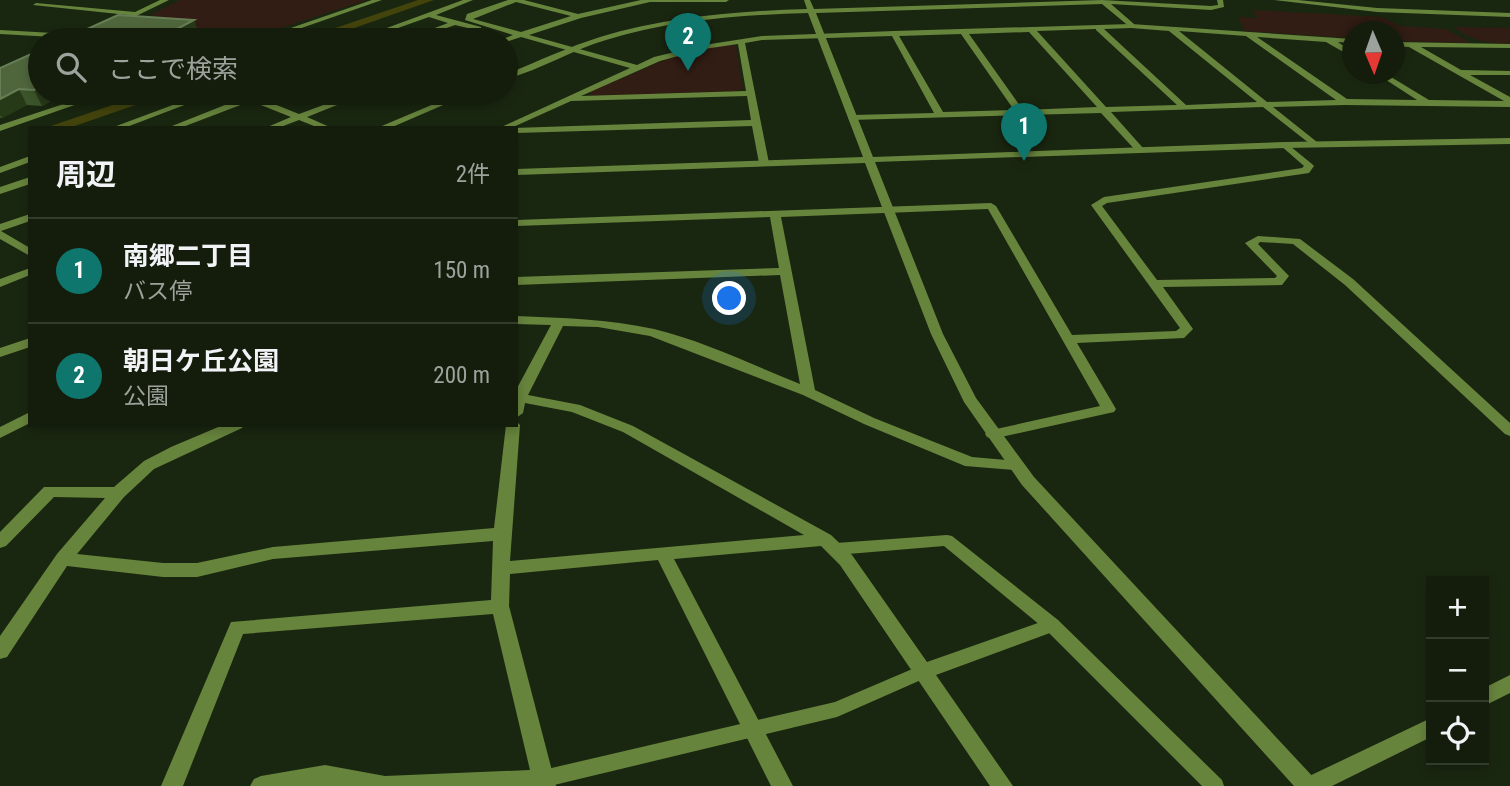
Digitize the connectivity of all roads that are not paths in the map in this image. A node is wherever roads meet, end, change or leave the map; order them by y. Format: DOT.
graph roads {
  1 [pos="166,0"];
  2 [pos="379,0"];
  3 [pos="470,0"];
  4 [pos="515,0"];
  5 [pos="648,0"];
  6 [pos="726,0"];
  7 [pos="1220,0"];
  8 [pos="1276,0"];
  9 [pos="1441,0"];
  10 [pos="1015,2"];
  11 [pos="1104,2"];
  12 [pos="36,5"];
  13 [pos="809,5"];
  14 [pos="1448,12"];
  15 [pos="137,14"];
  16 [pos="429,15"];
  17 [pos="1510,15"];
  18 [pos="579,16"];
  19 [pos="125,19"];
  20 [pos="456,22"];
  21 [pos="1131,26"];
  22 [pos="296,28"];
  23 [pos="392,28"];
  24 [pos="440,28"];
  25 [pos="477,28"];
  26 [pos="498,28"];
  27 [pos="1100,28"];
  28 [pos="1171,29"];
  29 [pos="1032,30"];
  30 [pos="963,31"];
  31 [pos="0,32"];
  32 [pos="894,33"];
  33 [pos="28,34"];
  34 [pos="520,34"];
  35 [pos="1248,34"];
  36 [pos="821,35"];
  37 [pos="1328,40"];
  38 [pos="741,41"];
  39 [pos="1342,41"];
  40 [pos="1405,44"];
  41 [pos="1410,44"];
  42 [pos="1510,46"];
  43 [pos="1342,48"];
  44 [pos="574,50"];
  45 [pos="635,67"];
  46 [pos="518,72"];
  47 [pos="1459,72"];
  48 [pos="1510,73"];
  49 [pos="1397,84"];
  50 [pos="751,93"];
  51 [pos="567,99"];
  52 [pos="1345,102"];
  53 [pos="1427,103"];
  54 [pos="1510,103"];
  55 [pos="69,105"];
  56 [pos="179,105"];
  57 [pos="232,105"];
  58 [pos="269,105"];
  59 [pos="331,105"];
  60 [pos="438,105"];
  61 [pos="1265,105"];
  62 [pos="1184,107"];
  63 [pos="1104,110"];
  64 [pos="1021,113"];
  65 [pos="940,115"];
  66 [pos="299,117"];
  67 [pos="853,118"];
  68 [pos="757,122"];
  69 [pos="121,126"];
  70 [pos="176,126"];
  71 [pos="274,126"];
  72 [pos="323,126"];
  73 [pos="386,126"];
  74 [pos="507,126"];
  75 [pos="0,128"];
  76 [pos="518,130"];
  77 [pos="1510,142"];
  78 [pos="1314,144"];
  79 [pos="1285,145"];
  80 [pos="1140,150"];
  81 [pos="28,160"];
  82 [pos="869,160"];
  83 [pos="764,163"];
  84 [pos="0,170"];
  85 [pos="518,172"];
  86 [pos="28,181"];
  87 [pos="0,191"];
  88 [pos="889,209"];
  89 [pos="775,214"];
  90 [pos="28,218"];
  91 [pos="518,223"];
  92 [pos="0,228"];
  93 [pos="0,234"];
  94 [pos="28,252"];
  95 [pos="785,271"];
  96 [pos="28,272"];
  97 [pos="518,281"];
  98 [pos="0,283"];
  99 [pos="1154,284"];
  100 [pos="518,320"];
  101 [pos="560,320"];
  102 [pos="1068,339"];
  103 [pos="28,343"];
  104 [pos="0,353"];
  105 [pos="808,391"];
  106 [pos="518,401"];
  107 [pos="518,403"];
  108 [pos="28,419"];
  109 [pos="232,427"];
  110 [pos="513,427"];
  111 [pos="1510,431"];
  112 [pos="0,433"];
  113 [pos="992,434"];
  114 [pos="1014,465"];
  115 [pos="118,493"];
  116 [pos="502,534"];
  117 [pos="0,542"];
  118 [pos="830,544"];
  119 [pos="664,555"];
  120 [pos="63,559"];
  121 [pos="501,568"];
  122 [pos="500,606"];
  123 [pos="1052,625"];
  124 [pos="0,651"];
  125 [pos="924,671"];
  126 [pos="1510,684"];
  127 [pos="1489,695"];
  128 [pos="752,728"];
  129 [pos="1426,729"];
  130 [pos="544,783"];
  131 [pos="172,786"];
  132 [pos="261,786"];
  133 [pos="782,786"];
  134 [pos="1003,786"];
  135 [pos="1215,786"];
  136 [pos="1309,786"];
  1 -- 15 [label="street"];
  2 -- 22 [label="street"];
  3 -- 16 [label="street"];
  4 -- 18 [label="street"];
  4 -- 26 [label="street"];
  5 -- 6 [label="street"];
  5 -- 18 [label="street"];
  7 -- 11 [label="street"];
  8 -- 14 [label="street"];
  9 -- 14 [label="street"];
  10 -- 11 [label="street"];
  10 -- 13 [label="street"];
  11 -- 21 [label="street"];
  12 -- 15 [label="street"];
  13 -- 36 [label="street"];
  13 -- 44 [label="street"];
  14 -- 17 [label="street"];
  15 -- 19 [label="street"];
  16 -- 20 [label="street"];
  16 -- 23 [label="street"];
  18 -- 34 [label="street"];
  20 -- 24 [label="street"];
  20 -- 25 [label="street"];
  21 -- 27 [label="street"];
  21 -- 28 [label="street"];
  27 -- 29 [label="street"];
  27 -- 62 [label="street"];
  28 -- 35 [label="street"];
  28 -- 61 [label="street"];
  29 -- 30 [label="street"];
  29 -- 63 [label="street"];
  30 -- 32 [label="street"];
  30 -- 64 [label="street"];
  31 -- 33 [label="street"];
  32 -- 36 [label="street"];
  32 -- 65 [label="street"];
  34 -- 44 [label="street"];
  35 -- 37 [label="street"];
  35 -- 52 [label="street"];
  36 -- 38 [label="street"];
  36 -- 67 [label="street"];
  37 -- 39 [label="street"];
  37 -- 43 [label="street"];
  38 -- 45 [label="street"];
  38 -- 50 [label="street"];
  40 -- 41 [label="street"];
  41 -- 42 [label="street"];
  41 -- 47 [label="street"];
  44 -- 45 [label="street"];
  44 -- 46 [label="street"];
  45 -- 51 [label="street"];
  47 -- 48 [label="street"];
  47 -- 54 [label="street"];
  49 -- 53 [label="street"];
  50 -- 51 [label="street"];
  50 -- 68 [label="street"];
  51 -- 74 [label="street"];
  52 -- 53 [label="street"];
  52 -- 61 [label="street"];
  53 -- 54 [label="street"];
  55 -- 75 [label="street"];
  56 -- 69 [label="street"];
  57 -- 70 [label="street"];
  58 -- 66 [label="street"];
  59 -- 66 [label="street"];
  60 -- 73 [label="street"];
  61 -- 62 [label="street"];
  61 -- 78 [label="street"];
  62 -- 63 [label="street"];
  63 -- 64 [label="street"];
  63 -- 80 [label="street"];
  64 -- 65 [label="street"];
  65 -- 67 [label="street"];
  66 -- 71 [label="street"];
  66 -- 72 [label="street"];
  67 -- 82 [label="street"];
  68 -- 76 [label="street"];
  68 -- 83 [label="street"];
  77 -- 78 [label="street"];
  78 -- 79 [label="street"];
  79 -- 80 [label="street"];
  79 -- 99 [label="street"];
  80 -- 82 [label="street"];
  81 -- 84 [label="street"];
  82 -- 83 [label="street"];
  82 -- 88 [label="street"];
  83 -- 85 [label="street"];
  86 -- 87 [label="street"];
  88 -- 89 [label="street"];
  88 -- 102 [label="street"];
  88 -- 113 [label="street"];
  89 -- 91 [label="street"];
  89 -- 95 [label="street"];
  90 -- 92 [label="street"];
  93 -- 94 [label="street"];
  95 -- 97 [label="street"];
  95 -- 105 [label="street"];
  96 -- 98 [label="street"];
  99 -- 102 [label="street"];
  99 -- 111 [label="street"];
  100 -- 101 [label="street"];
  101 -- 105 [label="street"];
  101 -- 106 [label="street"];
  102 -- 113 [label="street"];
  103 -- 104 [label="street"];
  105 -- 114 [label="street"];
  107 -- 118 [label="street"];
  108 -- 112 [label="street"];
  109 -- 115 [label="street"];
  110 -- 116 [label="street"];
  113 -- 114 [label="street"];
  114 -- 136 [label="street"];
  115 -- 117 [label="street"];
  115 -- 120 [label="street"];
  116 -- 120 [label="street"];
  116 -- 121 [label="street"];
  118 -- 119 [label="street"];
  118 -- 123 [label="lane"];
  118 -- 125 [label="street"];
  119 -- 121 [label="street"];
  119 -- 128 [label="street"];
  120 -- 124 [label="street"];
  121 -- 122 [label="street"];
  122 -- 130 [label="street"];
  122 -- 131 [label="street"];
  123 -- 125 [label="street"];
  123 -- 135 [label="lane"];
  125 -- 128 [label="lane"];
  125 -- 134 [label="street"];
  126 -- 127 [label="street"];
  128 -- 130 [label="lane"];
  128 -- 133 [label="street"];
  129 -- 136 [label="street"];
  130 -- 132 [label="street"];
}
